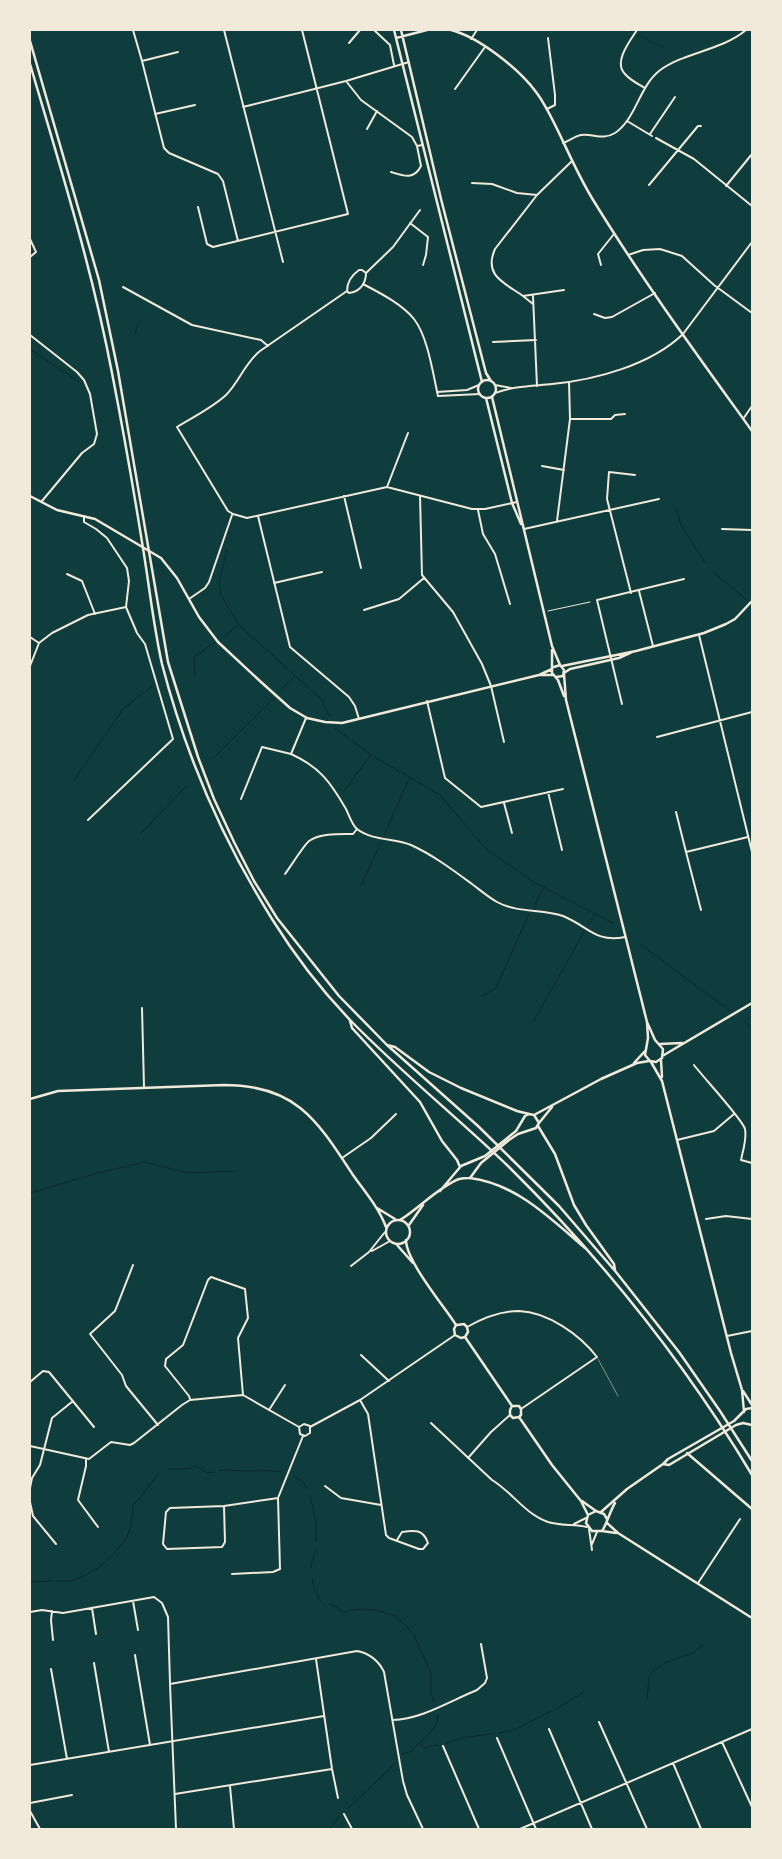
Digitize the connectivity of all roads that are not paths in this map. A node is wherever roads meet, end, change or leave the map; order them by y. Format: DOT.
graph roads {
  1 [pos="133,30"];
  2 [pos="224,30"];
  3 [pos="302,30"];
  4 [pos="360,30"];
  5 [pos="374,30"];
  6 [pos="394,30"];
  7 [pos="401,30"];
  8 [pos="427,30"];
  9 [pos="451,30"];
  10 [pos="477,30"];
  11 [pos="637,30"];
  12 [pos="746,30"];
  13 [pos="403,36"];
  14 [pos="396,38"];
  15 [pos="548,38"];
  16 [pos="471,39"];
  17 [pos="30,41"];
  18 [pos="349,44"];
  19 [pos="485,47"];
  20 [pos="178,52"];
  21 [pos="142,61"];
  22 [pos="409,62"];
  23 [pos="402,63"];
  24 [pos="30,64"];
  25 [pos="394,65"];
  26 [pos="346,81"];
  27 [pos="317,88"];
  28 [pos="645,88"];
  29 [pos="455,89"];
  30 [pos="675,97"];
  31 [pos="195,105"];
  32 [pos="243,107"];
  33 [pos="547,109"];
  34 [pos="377,111"];
  35 [pos="155,114"];
  36 [pos="627,121"];
  37 [pos="701,126"];
  38 [pos="367,129"];
  39 [pos="656,138"];
  40 [pos="563,143"];
  41 [pos="422,145"];
  42 [pos="417,146"];
  43 [pos="677,150"];
  44 [pos="752,154"];
  45 [pos="572,161"];
  46 [pos="391,172"];
  47 [pos="472,183"];
  48 [pos="649,185"];
  49 [pos="726,186"];
  50 [pos="537,195"];
  51 [pos="752,206"];
  52 [pos="198,207"];
  53 [pos="420,210"];
  54 [pos="410,223"];
  55 [pos="276,232"];
  56 [pos="614,234"];
  57 [pos="30,239"];
  58 [pos="238,241"];
  59 [pos="752,242"];
  60 [pos="628,255"];
  61 [pos="30,257"];
  62 [pos="283,262"];
  63 [pos="423,265"];
  64 [pos="601,265"];
  65 [pos="366,272"];
  66 [pos="363,284"];
  67 [pos="123,287"];
  68 [pos="719,288"];
  69 [pos="564,290"];
  70 [pos="347,291"];
  71 [pos="655,293"];
  72 [pos="533,295"];
  73 [pos="523,296"];
  74 [pos="534,305"];
  75 [pos="752,313"];
  76 [pos="594,314"];
  77 [pos="683,334"];
  78 [pos="30,335"];
  79 [pos="536,340"];
  80 [pos="493,342"];
  81 [pos="268,346"];
  82 [pos="491,381"];
  83 [pos="482,382"];
  84 [pos="569,382"];
  85 [pos="479,385"];
  86 [pos="495,385"];
  87 [pos="537,386"];
  88 [pos="511,388"];
  89 [pos="437,392"];
  90 [pos="495,393"];
  91 [pos="480,394"];
  92 [pos="492,396"];
  93 [pos="486,398"];
  94 [pos="752,406"];
  95 [pos="625,414"];
  96 [pos="570,419"];
  97 [pos="743,419"];
  98 [pos="752,431"];
  99 [pos="408,434"];
  100 [pos="542,466"];
  101 [pos="564,470"];
  102 [pos="634,474"];
  103 [pos="387,487"];
  104 [pos="30,496"];
  105 [pos="344,496"];
  106 [pos="420,496"];
  107 [pos="659,499"];
  108 [pos="41,502"];
  109 [pos="518,502"];
  110 [pos="512,503"];
  111 [pos="610,509"];
  112 [pos="478,510"];
  113 [pos="233,514"];
  114 [pos="84,516"];
  115 [pos="258,516"];
  116 [pos="557,521"];
  117 [pos="523,529"];
  118 [pos="722,529"];
  119 [pos="752,530"];
  120 [pos="361,568"];
  121 [pos="322,572"];
  122 [pos="67,574"];
  123 [pos="424,578"];
  124 [pos="684,579"];
  125 [pos="274,583"];
  126 [pos="639,591"];
  127 [pos="631,593"];
  128 [pos="189,599"];
  129 [pos="752,601"];
  130 [pos="590,602"];
  131 [pos="510,604"];
  132 [pos="126,607"];
  133 [pos="364,610"];
  134 [pos="548,611"];
  135 [pos="95,614"];
  136 [pos="699,635"];
  137 [pos="30,637"];
  138 [pos="38,643"];
  139 [pos="552,646"];
  140 [pos="653,646"];
  141 [pos="636,651"];
  142 [pos="610,655"];
  143 [pos="611,661"];
  144 [pos="561,665"];
  145 [pos="30,666"];
  146 [pos="553,668"];
  147 [pos="564,674"];
  148 [pos="539,675"];
  149 [pos="554,676"];
  150 [pos="491,686"];
  151 [pos="566,700"];
  152 [pos="427,701"];
  153 [pos="622,704"];
  154 [pos="752,712"];
  155 [pos="307,718"];
  156 [pos="359,719"];
  157 [pos="720,720"];
  158 [pos="657,737"];
  159 [pos="504,742"];
  160 [pos="291,754"];
  161 [pos="562,789"];
  162 [pos="548,792"];
  163 [pos="241,799"];
  164 [pos="504,803"];
  165 [pos="676,812"];
  166 [pos="88,820"];
  167 [pos="357,829"];
  168 [pos="512,833"];
  169 [pos="748,837"];
  170 [pos="562,850"];
  171 [pos="686,852"];
  172 [pos="752,852"];
  173 [pos="285,874"];
  174 [pos="701,910"];
  175 [pos="625,937"];
  176 [pos="752,1003"];
  177 [pos="142,1008"];
  178 [pos="349,1019"];
  179 [pos="647,1022"];
  180 [pos="686,1042"];
  181 [pos="658,1044"];
  182 [pos="387,1045"];
  183 [pos="647,1047"];
  184 [pos="645,1051"];
  185 [pos="662,1057"];
  186 [pos="650,1061"];
  187 [pos="694,1065"];
  188 [pos="631,1066"];
  189 [pos="662,1081"];
  190 [pos="144,1087"];
  191 [pos="30,1099"];
  192 [pos="554,1105"];
  193 [pos="396,1114"];
  194 [pos="529,1114"];
  195 [pos="734,1114"];
  196 [pos="534,1115"];
  197 [pos="538,1124"];
  198 [pos="509,1139"];
  199 [pos="677,1140"];
  200 [pos="485,1157"];
  201 [pos="342,1158"];
  202 [pos="752,1162"];
  203 [pos="459,1168"];
  204 [pos="464,1178"];
  205 [pos="470,1178"];
  206 [pos="440,1191"];
  207 [pos="425,1202"];
  208 [pos="376,1207"];
  209 [pos="752,1218"];
  210 [pos="396,1219"];
  211 [pos="706,1219"];
  212 [pos="400,1220"];
  213 [pos="386,1226"];
  214 [pos="408,1226"];
  215 [pos="385,1232"];
  216 [pos="406,1240"];
  217 [pos="390,1241"];
  218 [pos="396,1244"];
  219 [pos="369,1252"];
  220 [pos="595,1258"];
  221 [pos="414,1264"];
  222 [pos="133,1265"];
  223 [pos="351,1266"];
  224 [pos="616,1272"];
  225 [pos="456,1325"];
  226 [pos="467,1327"];
  227 [pos="752,1331"];
  228 [pos="455,1335"];
  229 [pos="465,1337"];
  230 [pos="726,1337"];
  231 [pos="361,1355"];
  232 [pos="597,1357"];
  233 [pos="389,1381"];
  234 [pos="30,1382"];
  235 [pos="285,1385"];
  236 [pos="742,1390"];
  237 [pos="243,1395"];
  238 [pos="618,1396"];
  239 [pos="190,1400"];
  240 [pos="360,1400"];
  241 [pos="73,1401"];
  242 [pos="512,1406"];
  243 [pos="752,1407"];
  244 [pos="522,1409"];
  245 [pos="269,1410"];
  246 [pos="744,1412"];
  247 [pos="510,1415"];
  248 [pos="519,1418"];
  249 [pos="431,1423"];
  250 [pos="745,1423"];
  251 [pos="158,1425"];
  252 [pos="752,1425"];
  253 [pos="299,1427"];
  254 [pos="310,1427"];
  255 [pos="94,1428"];
  256 [pos="303,1436"];
  257 [pos="30,1446"];
  258 [pos="44,1449"];
  259 [pos="684,1449"];
  260 [pos="687,1453"];
  261 [pos="468,1458"];
  262 [pos="86,1459"];
  263 [pos="752,1461"];
  264 [pos="663,1464"];
  265 [pos="752,1475"];
  266 [pos="325,1486"];
  267 [pos="30,1488"];
  268 [pos="278,1498"];
  269 [pos="617,1500"];
  270 [pos="581,1501"];
  271 [pos="30,1502"];
  272 [pos="381,1504"];
  273 [pos="224,1506"];
  274 [pos="752,1510"];
  275 [pos="596,1511"];
  276 [pos="601,1512"];
  277 [pos="587,1517"];
  278 [pos="607,1519"];
  279 [pos="740,1519"];
  280 [pos="607,1523"];
  281 [pos="572,1525"];
  282 [pos="98,1527"];
  283 [pos="588,1528"];
  284 [pos="602,1530"];
  285 [pos="597,1532"];
  286 [pos="618,1533"];
  287 [pos="397,1540"];
  288 [pos="56,1544"];
  289 [pos="592,1544"];
  290 [pos="592,1550"];
  291 [pos="232,1574"];
  292 [pos="698,1582"];
  293 [pos="133,1601"];
  294 [pos="92,1608"];
  295 [pos="52,1611"];
  296 [pos="30,1612"];
  297 [pos="752,1618"];
  298 [pos="138,1630"];
  299 [pos="96,1634"];
  300 [pos="53,1640"];
  301 [pos="481,1644"];
  302 [pos="135,1655"];
  303 [pos="316,1660"];
  304 [pos="94,1663"];
  305 [pos="51,1669"];
  306 [pos="170,1684"];
  307 [pos="324,1716"];
  308 [pos="393,1720"];
  309 [pos="599,1722"];
  310 [pos="549,1729"];
  311 [pos="752,1729"];
  312 [pos="497,1738"];
  313 [pos="172,1742"];
  314 [pos="722,1742"];
  315 [pos="150,1745"];
  316 [pos="443,1746"];
  317 [pos="108,1752"];
  318 [pos="67,1759"];
  319 [pos="673,1763"];
  320 [pos="30,1765"];
  321 [pos="332,1769"];
  322 [pos="626,1783"];
  323 [pos="230,1786"];
  324 [pos="175,1794"];
  325 [pos="72,1795"];
  326 [pos="338,1798"];
  327 [pos="30,1803"];
  328 [pos="580,1803"];
  329 [pos="752,1807"];
  330 [pos="30,1811"];
  331 [pos="344,1814"];
  332 [pos="534,1823"];
  333 [pos="40,1829"];
  334 [pos="176,1829"];
  335 [pos="234,1829"];
  336 [pos="352,1829"];
  337 [pos="423,1829"];
  338 [pos="479,1829"];
  339 [pos="520,1829"];
  340 [pos="536,1829"];
  341 [pos="592,1829"];
  342 [pos="647,1829"];
  343 [pos="701,1829"];
  1 -- 21 [label="street"];
  2 -- 32 [label="street"];
  3 -- 27 [label="street"];
  4 -- 18 [label="street"];
  5 -- 25 [label="street"];
  6 -- 14 [label="main road"];
  7 -- 13 [label="main road"];
  8 -- 13 [label="main road"];
  9 -- 16 [label="main road"];
  10 -- 16 [label="street"];
  11 -- 28 [label="street"];
  12 -- 28 [label="street"];
  13 -- 14 [label="main road"];
  13 -- 22 [label="main road"];
  14 -- 23 [label="main road"];
  15 -- 33 [label="street"];
  16 -- 19 [label="main road"];
  17 -- 182 [label="main road"];
  19 -- 29 [label="street"];
  19 -- 33 [label="main road"];
  20 -- 21 [label="street"];
  21 -- 35 [label="street"];
  22 -- 23 [label="street"];
  22 -- 82 [label="main road"];
  23 -- 25 [label="street"];
  23 -- 41 [label="main road"];
  24 -- 178 [label="main road"];
  25 -- 26 [label="street"];
  26 -- 27 [label="street"];
  26 -- 34 [label="street"];
  27 -- 32 [label="street"];
  27 -- 55 [label="street"];
  28 -- 36 [label="street"];
  30 -- 36 [label="street"];
  31 -- 35 [label="street"];
  32 -- 55 [label="street"];
  33 -- 40 [label="main road"];
  34 -- 38 [label="street"];
  34 -- 42 [label="street"];
  35 -- 58 [label="street"];
  36 -- 40 [label="street"];
  37 -- 43 [label="street"];
  39 -- 43 [label="street"];
  40 -- 45 [label="main road"];
  41 -- 42 [label="street"];
  41 -- 83 [label="main road"];
  42 -- 46 [label="street"];
  43 -- 48 [label="street"];
  43 -- 49 [label="street"];
  44 -- 49 [label="street"];
  45 -- 50 [label="street"];
  45 -- 56 [label="main road"];
  47 -- 50 [label="street"];
  49 -- 51 [label="street"];
  50 -- 73 [label="street"];
  52 -- 58 [label="street"];
  53 -- 54 [label="street"];
  54 -- 63 [label="street"];
  54 -- 65 [label="street"];
  55 -- 58 [label="street"];
  55 -- 62 [label="street"];
  56 -- 60 [label="main road"];
  56 -- 64 [label="street"];
  57 -- 61 [label="street"];
  59 -- 68 [label="street"];
  60 -- 68 [label="street"];
  60 -- 71 [label="main road"];
  65 -- 66 [label="street"];
  65 -- 70 [label="street"];
  66 -- 70 [label="street"];
  66 -- 89 [label="street"];
  67 -- 81 [label="street"];
  68 -- 75 [label="street"];
  68 -- 77 [label="street"];
  69 -- 72 [label="street"];
  70 -- 81 [label="street"];
  71 -- 76 [label="street"];
  71 -- 77 [label="main road"];
  72 -- 73 [label="street"];
  72 -- 74 [label="street"];
  73 -- 74 [label="street"];
  74 -- 79 [label="street"];
  77 -- 84 [label="street"];
  77 -- 97 [label="main road"];
  78 -- 108 [label="street"];
  79 -- 80 [label="street"];
  79 -- 87 [label="street"];
  81 -- 113 [label="street"];
  82 -- 83 [label="main road"];
  82 -- 86 [label="main road"];
  83 -- 85 [label="main road"];
  84 -- 87 [label="street"];
  84 -- 96 [label="street"];
  85 -- 89 [label="street"];
  85 -- 91 [label="main road"];
  86 -- 88 [label="street"];
  86 -- 90 [label="main road"];
  87 -- 88 [label="street"];
  88 -- 90 [label="street"];
  89 -- 91 [label="street"];
  90 -- 92 [label="main road"];
  91 -- 93 [label="main road"];
  92 -- 93 [label="main road"];
  92 -- 109 [label="main road"];
  93 -- 110 [label="main road"];
  94 -- 97 [label="street"];
  95 -- 96 [label="street"];
  96 -- 101 [label="street"];
  97 -- 98 [label="main road"];
  99 -- 103 [label="street"];
  100 -- 101 [label="street"];
  101 -- 116 [label="street"];
  102 -- 111 [label="street"];
  103 -- 105 [label="street"];
  103 -- 106 [label="street"];
  104 -- 108 [label="main road"];
  105 -- 115 [label="street"];
  105 -- 120 [label="street"];
  106 -- 112 [label="street"];
  106 -- 123 [label="street"];
  107 -- 111 [label="street"];
  108 -- 114 [label="main road"];
  109 -- 110 [label="street"];
  109 -- 117 [label="main road"];
  110 -- 112 [label="street"];
  110 -- 117 [label="main road"];
  111 -- 116 [label="street"];
  111 -- 127 [label="street"];
  112 -- 131 [label="street"];
  113 -- 115 [label="street"];
  113 -- 128 [label="street"];
  114 -- 128 [label="main road"];
  114 -- 132 [label="street"];
  115 -- 125 [label="street"];
  116 -- 117 [label="street"];
  117 -- 139 [label="main road"];
  118 -- 119 [label="street"];
  121 -- 125 [label="street"];
  122 -- 135 [label="street"];
  123 -- 133 [label="street"];
  123 -- 150 [label="street"];
  124 -- 126 [label="street"];
  125 -- 156 [label="street"];
  126 -- 127 [label="street"];
  126 -- 140 [label="street"];
  127 -- 142 [label="street"];
  128 -- 155 [label="main road"];
  129 -- 136 [label="main road"];
  130 -- 134 [label="street"];
  132 -- 135 [label="street"];
  132 -- 166 [label="street"];
  135 -- 138 [label="street"];
  136 -- 140 [label="main road"];
  136 -- 157 [label="street"];
  137 -- 138 [label="street"];
  138 -- 145 [label="street"];
  139 -- 144 [label="main road"];
  139 -- 146 [label="main road"];
  140 -- 141 [label="main road"];
  141 -- 142 [label="main road"];
  141 -- 143 [label="main road"];
  142 -- 143 [label="street"];
  142 -- 144 [label="main road"];
  143 -- 147 [label="main road"];
  143 -- 153 [label="street"];
  144 -- 146 [label="main road"];
  144 -- 147 [label="main road"];
  146 -- 148 [label="main road"];
  146 -- 149 [label="main road"];
  147 -- 149 [label="main road"];
  147 -- 151 [label="main road"];
  148 -- 149 [label="main road"];
  148 -- 150 [label="main road"];
  149 -- 151 [label="main road"];
  150 -- 152 [label="main road"];
  150 -- 159 [label="street"];
  151 -- 175 [label="main road"];
  152 -- 156 [label="main road"];
  152 -- 164 [label="street"];
  154 -- 157 [label="street"];
  155 -- 156 [label="main road"];
  155 -- 160 [label="street"];
  157 -- 158 [label="street"];
  157 -- 169 [label="street"];
  160 -- 163 [label="street"];
  160 -- 167 [label="street"];
  161 -- 162 [label="street"];
  162 -- 164 [label="street"];
  162 -- 170 [label="street"];
  164 -- 168 [label="street"];
  165 -- 171 [label="street"];
  167 -- 173 [label="street"];
  167 -- 175 [label="street"];
  169 -- 171 [label="street"];
  169 -- 172 [label="street"];
  171 -- 174 [label="street"];
  175 -- 179 [label="main road"];
  176 -- 180 [label="main road"];
  177 -- 190 [label="street"];
  178 -- 203 [label="main road"];
  178 -- 220 [label="main road"];
  179 -- 181 [label="main road"];
  179 -- 183 [label="main road"];
  180 -- 181 [label="main road"];
  180 -- 185 [label="main road"];
  181 -- 183 [label="main road"];
  181 -- 185 [label="main road"];
  182 -- 194 [label="main road"];
  182 -- 224 [label="main road"];
  183 -- 184 [label="main road"];
  184 -- 186 [label="main road"];
  184 -- 188 [label="main road"];
  185 -- 186 [label="main road"];
  185 -- 189 [label="main road"];
  186 -- 188 [label="main road"];
  186 -- 189 [label="main road"];
  187 -- 195 [label="street"];
  188 -- 192 [label="main road"];
  189 -- 199 [label="main road"];
  190 -- 191 [label="main road"];
  190 -- 201 [label="main road"];
  192 -- 196 [label="main road"];
  192 -- 197 [label="main road"];
  193 -- 201 [label="street"];
  194 -- 196 [label="main road"];
  194 -- 198 [label="main road"];
  195 -- 199 [label="street"];
  195 -- 202 [label="street"];
  196 -- 197 [label="main road"];
  197 -- 198 [label="main road"];
  197 -- 224 [label="main road"];
  198 -- 200 [label="main road"];
  199 -- 230 [label="main road"];
  200 -- 203 [label="main road"];
  200 -- 205 [label="main road"];
  201 -- 208 [label="main road"];
  203 -- 204 [label="main road"];
  203 -- 206 [label="main road"];
  204 -- 205 [label="main road"];
  204 -- 206 [label="main road"];
  205 -- 220 [label="main road"];
  206 -- 207 [label="main road"];
  207 -- 212 [label="main road"];
  207 -- 214 [label="main road"];
  208 -- 210 [label="main road"];
  208 -- 213 [label="main road"];
  209 -- 211 [label="street"];
  210 -- 212 [label="main road"];
  210 -- 213 [label="main road"];
  212 -- 214 [label="main road"];
  213 -- 215 [label="main road"];
  214 -- 216 [label="main road"];
  215 -- 217 [label="main road"];
  215 -- 219 [label="street"];
  216 -- 218 [label="main road"];
  216 -- 221 [label="main road"];
  217 -- 218 [label="main road"];
  217 -- 219 [label="street"];
  218 -- 221 [label="main road"];
  219 -- 223 [label="street"];
  220 -- 265 [label="main road"];
  221 -- 225 [label="main road"];
  222 -- 251 [label="street"];
  224 -- 263 [label="main road"];
  225 -- 226 [label="main road"];
  225 -- 228 [label="main road"];
  226 -- 229 [label="main road"];
  226 -- 232 [label="street"];
  227 -- 230 [label="street"];
  228 -- 229 [label="main road"];
  228 -- 233 [label="street"];
  229 -- 242 [label="main road"];
  230 -- 236 [label="main road"];
  231 -- 233 [label="street"];
  232 -- 238 [label="lane"];
  232 -- 244 [label="street"];
  233 -- 240 [label="street"];
  234 -- 241 [label="street"];
  235 -- 245 [label="street"];
  236 -- 243 [label="main road"];
  236 -- 246 [label="main road"];
  237 -- 239 [label="street"];
  237 -- 239 [label="street"];
  237 -- 245 [label="street"];
  239 -- 251 [label="street"];
  240 -- 254 [label="street"];
  240 -- 272 [label="street"];
  241 -- 255 [label="street"];
  241 -- 258 [label="street"];
  242 -- 244 [label="main road"];
  242 -- 247 [label="main road"];
  243 -- 246 [label="main road"];
  244 -- 248 [label="main road"];
  245 -- 253 [label="street"];
  246 -- 250 [label="main road"];
  246 -- 259 [label="main road"];
  247 -- 248 [label="main road"];
  247 -- 261 [label="street"];
  248 -- 270 [label="main road"];
  249 -- 261 [label="street"];
  250 -- 252 [label="main road"];
  250 -- 260 [label="main road"];
  251 -- 262 [label="street"];
  253 -- 254 [label="street"];
  253 -- 256 [label="street"];
  254 -- 256 [label="street"];
  256 -- 268 [label="street"];
  257 -- 258 [label="street"];
  258 -- 262 [label="street"];
  258 -- 267 [label="street"];
  259 -- 260 [label="main road"];
  259 -- 264 [label="main road"];
  260 -- 264 [label="main road"];
  260 -- 274 [label="main road"];
  261 -- 281 [label="street"];
  262 -- 282 [label="street"];
  264 -- 269 [label="main road"];
  266 -- 272 [label="street"];
  268 -- 273 [label="street"];
  268 -- 291 [label="street"];
  269 -- 276 [label="main road"];
  269 -- 278 [label="main road"];
  270 -- 275 [label="main road"];
  270 -- 277 [label="main road"];
  271 -- 288 [label="street"];
  272 -- 287 [label="street"];
  273 -- 273 [label="street"];
  275 -- 276 [label="main road"];
  275 -- 277 [label="main road"];
  276 -- 278 [label="main road"];
  277 -- 281 [label="street"];
  277 -- 283 [label="main road"];
  278 -- 280 [label="main road"];
  279 -- 292 [label="street"];
  280 -- 284 [label="main road"];
  280 -- 286 [label="main road"];
  281 -- 283 [label="street"];
  283 -- 285 [label="main road"];
  283 -- 289 [label="street"];
  284 -- 285 [label="main road"];
  284 -- 286 [label="main road"];
  285 -- 289 [label="street"];
  286 -- 292 [label="main road"];
  287 -- 287 [label="street"];
  289 -- 290 [label="street"];
  292 -- 297 [label="main road"];
  293 -- 294 [label="street"];
  293 -- 298 [label="street"];
  293 -- 306 [label="street"];
  294 -- 295 [label="street"];
  294 -- 299 [label="street"];
  295 -- 296 [label="street"];
  295 -- 300 [label="street"];
  301 -- 308 [label="street"];
  302 -- 315 [label="street"];
  303 -- 306 [label="street"];
  303 -- 307 [label="street"];
  303 -- 308 [label="street"];
  304 -- 317 [label="street"];
  305 -- 318 [label="street"];
  306 -- 313 [label="street"];
  307 -- 313 [label="street"];
  307 -- 321 [label="street"];
  308 -- 337 [label="street"];
  309 -- 322 [label="street"];
  310 -- 328 [label="street"];
  311 -- 314 [label="street"];
  312 -- 332 [label="street"];
  313 -- 315 [label="street"];
  313 -- 324 [label="street"];
  314 -- 319 [label="street"];
  314 -- 329 [label="street"];
  315 -- 317 [label="street"];
  316 -- 338 [label="street"];
  317 -- 318 [label="street"];
  318 -- 320 [label="street"];
  319 -- 322 [label="street"];
  319 -- 343 [label="street"];
  321 -- 323 [label="street"];
  321 -- 326 [label="street"];
  322 -- 328 [label="street"];
  322 -- 342 [label="street"];
  323 -- 324 [label="street"];
  323 -- 335 [label="street"];
  324 -- 334 [label="street"];
  325 -- 327 [label="street"];
  328 -- 332 [label="street"];
  328 -- 341 [label="street"];
  330 -- 333 [label="street"];
  331 -- 336 [label="street"];
  332 -- 339 [label="street"];
  332 -- 340 [label="street"];
}
